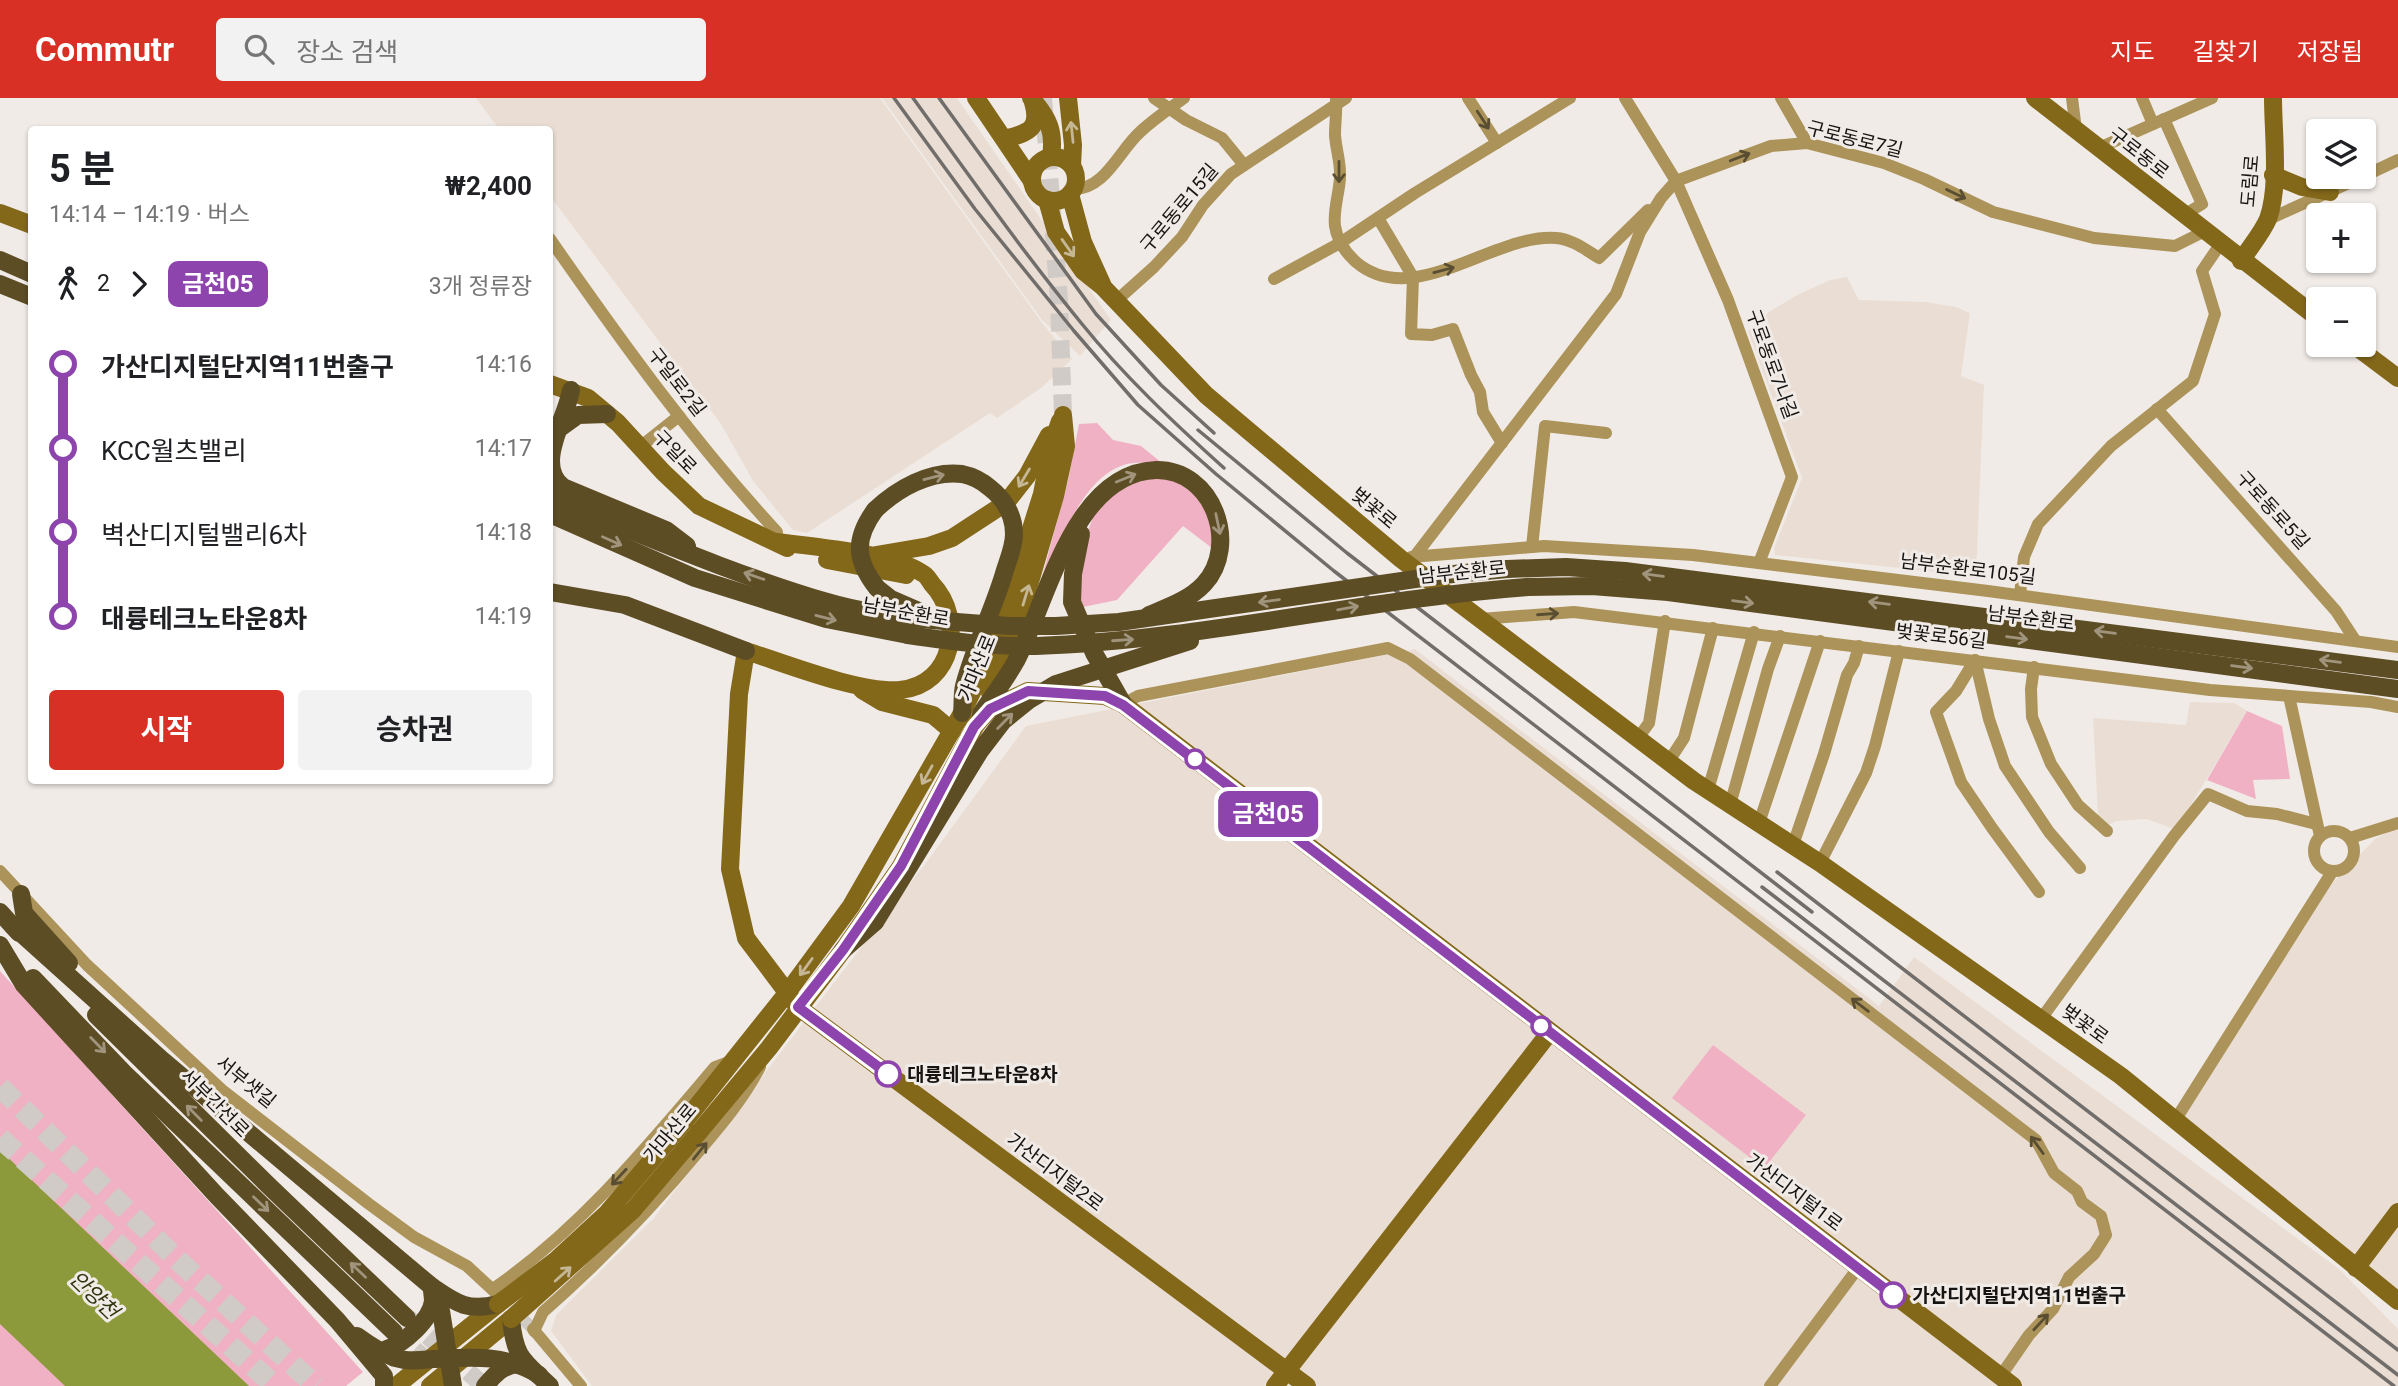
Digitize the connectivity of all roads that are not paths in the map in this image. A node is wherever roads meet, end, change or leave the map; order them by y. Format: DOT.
graph roads {
  1 [pos="976,98"];
  2 [pos="1033,98"];
  3 [pos="1060,98"];
  4 [pos="1068,98"];
  5 [pos="1154,98"];
  6 [pos="1184,98"];
  7 [pos="1468,98"];
  8 [pos="1570,98"];
  9 [pos="1625,98"];
  10 [pos="2035,98"];
  11 [pos="2072,98"];
  12 [pos="2142,98"];
  13 [pos="2212,98"];
  14 [pos="2273,98"];
  15 [pos="1784,99"];
  16 [pos="1340,100"];
  17 [pos="1168,109"];
  18 [pos="2159,122"];
  19 [pos="2076,130"];
  20 [pos="1003,134"];
  21 [pos="1497,142"];
  22 [pos="1807,143"];
  23 [pos="2099,148"];
  24 [pos="1048,157"];
  25 [pos="2398,160"];
  26 [pos="1244,165"];
  27 [pos="1072,166"];
  28 [pos="2376,170"];
  29 [pos="2273,175"];
  30 [pos="1032,181"];
  31 [pos="1676,181"];
  32 [pos="2336,189"];
  33 [pos="1072,192"];
  34 [pos="2330,192"];
  35 [pos="1661,198"];
  36 [pos="1047,200"];
  37 [pos="0,213"];
  38 [pos="2183,215"];
  39 [pos="1378,218"];
  40 [pos="2267,220"];
  41 [pos="28,224"];
  42 [pos="2205,231"];
  43 [pos="553,243"];
  44 [pos="1340,243"];
  45 [pos="2221,243"];
  46 [pos="0,260"];
  47 [pos="2241,261"];
  48 [pos="28,272"];
  49 [pos="1413,277"];
  50 [pos="1274,279"];
  51 [pos="0,284"];
  52 [pos="1104,287"];
  53 [pos="28,295"];
  54 [pos="1116,301"];
  55 [pos="2306,309"];
  56 [pos="2370,357"];
  57 [pos="2398,378"];
  58 [pos="553,385"];
  59 [pos="571,390"];
  60 [pos="2157,410"];
  61 [pos="607,414"];
  62 [pos="1063,415"];
  63 [pos="679,416"];
  64 [pos="555,424"];
  65 [pos="1606,433"];
  66 [pos="1502,443"];
  67 [pos="640,447"];
  68 [pos="553,477"];
  69 [pos="553,499"];
  70 [pos="1086,510"];
  71 [pos="553,516"];
  72 [pos="777,542"];
  73 [pos="1532,547"];
  74 [pos="870,556"];
  75 [pos="1408,557"];
  76 [pos="704,559"];
  77 [pos="1759,563"];
  78 [pos="930,582"];
  79 [pos="553,593"];
  80 [pos="2020,595"];
  81 [pos="1139,619"];
  82 [pos="1480,620"];
  83 [pos="913,621"];
  84 [pos="1665,621"];
  85 [pos="1713,628"];
  86 [pos="1224,629"];
  87 [pos="1755,632"];
  88 [pos="1780,636"];
  89 [pos="2355,640"];
  90 [pos="1820,641"];
  91 [pos="1859,646"];
  92 [pos="2398,647"];
  93 [pos="1899,651"];
  94 [pos="746,652"];
  95 [pos="1975,660"];
  96 [pos="2034,667"];
  97 [pos="2398,670"];
  98 [pos="853,684"];
  99 [pos="2398,689"];
  100 [pos="2289,696"];
  101 [pos="1123,705"];
  102 [pos="2398,707"];
  103 [pos="962,713"];
  104 [pos="977,721"];
  105 [pos="952,732"];
  106 [pos="1638,738"];
  107 [pos="1669,761"];
  108 [pos="1707,790"];
  109 [pos="1730,804"];
  110 [pos="1759,823"];
  111 [pos="2398,823"];
  112 [pos="2318,830"];
  113 [pos="2108,831"];
  114 [pos="2350,838"];
  115 [pos="1793,845"];
  116 [pos="1820,863"];
  117 [pos="2080,868"];
  118 [pos="0,871"];
  119 [pos="2332,872"];
  120 [pos="2039,892"];
  121 [pos="21,894"];
  122 [pos="6,919"];
  123 [pos="0,944"];
  124 [pos="843,950"];
  125 [pos="792,1000"];
  126 [pos="2041,1019"];
  127 [pos="1550,1032"];
  128 [pos="133,1034"];
  129 [pos="769,1048"];
  130 [pos="734,1060"];
  131 [pos="2176,1119"];
  132 [pos="692,1127"];
  133 [pos="2398,1212"];
  134 [pos="1858,1268"];
  135 [pos="2356,1268"];
  136 [pos="431,1286"];
  137 [pos="495,1295"];
  138 [pos="2398,1301"];
  139 [pos="407,1318"];
  140 [pos="511,1319"];
  141 [pos="337,1320"];
  142 [pos="394,1332"];
  143 [pos="378,1349"];
  144 [pos="449,1363"];
  145 [pos="519,1364"];
  146 [pos="1287,1370"];
  147 [pos="545,1381"];
  148 [pos="2006,1381"];
  149 [pos="388,1383"];
  150 [pos="430,1386"];
  151 [pos="485,1386"];
  152 [pos="581,1386"];
  153 [pos="1275,1386"];
  154 [pos="1307,1386"];
  155 [pos="1770,1386"];
  1 -- 20 [label="main road"];
  2 -- 3 [label="main road"];
  2 -- 20 [label="main road"];
  2 -- 24 [label="main road"];
  27 -- 4 [label="main road, one-way"];
  5 -- 17 [label="street"];
  6 -- 17 [label="street"];
  7 -- 21 [label="street, one-way"];
  8 -- 21 [label="street"];
  9 -- 31 [label="street, 구로동로7나길"];
  10 -- 19 [label="main road, 구로동로"];
  11 -- 19 [label="street"];
  12 -- 18 [label="street"];
  13 -- 18 [label="street"];
  14 -- 29 [label="main road, 도림로"];
  15 -- 22 [label="street"];
  16 -- 26 [label="street, 구로동로15길"];
  16 -- 44 [label="street, one-way"];
  17 -- 26 [label="street"];
  17 -- 33 [label="street"];
  18 -- 23 [label="street"];
  18 -- 38 [label="street, 구로동로"];
  19 -- 23 [label="main road, 구로동로"];
  20 -- 24 [label="main road"];
  20 -- 30 [label="main road"];
  21 -- 39 [label="street"];
  31 -- 22 [label="street, 구로동로7길, one-way"];
  22 -- 42 [label="street, 구로동로7길, one-way"];
  23 -- 38 [label="main road, 구로동로"];
  24 -- 27 [label="main road"];
  24 -- 30 [label="main road"];
  25 -- 28 [label="street"];
  26 -- 54 [label="street, 구로동로15길"];
  27 -- 33 [label="main road"];
  29 -- 34 [label="main road"];
  29 -- 40 [label="main road, 도림로"];
  30 -- 36 [label="main road"];
  31 -- 35 [label="street, 구로동로7길"];
  31 -- 77 [label="street, 구로동로7나길"];
  32 -- 34 [label="street"];
  33 -- 36 [label="main road"];
  33 -- 52 [label="main road, 벚꽃로"];
  34 -- 40 [label="street"];
  49 -- 35 [label="street, one-way"];
  35 -- 66 [label="street, 구로동로7길"];
  36 -- 52 [label="main road, 벚꽃로, one-way"];
  37 -- 41 [label="main road"];
  38 -- 42 [label="main road, 구로동로"];
  39 -- 44 [label="street"];
  39 -- 49 [label="street"];
  40 -- 47 [label="main road, 도림로"];
  42 -- 45 [label="main road, 구로동로"];
  43 -- 63 [label="street, 구일로2길"];
  44 -- 49 [label="street"];
  44 -- 50 [label="street"];
  45 -- 47 [label="main road, 구로동로"];
  45 -- 60 [label="street"];
  46 -- 48 [label="main road"];
  47 -- 55 [label="main road, 구로동로"];
  49 -- 66 [label="street"];
  51 -- 53 [label="main road"];
  52 -- 54 [label="main road, 벚꽃로"];
  54 -- 75 [label="main road, 벚꽃로"];
  56 -- 57 [label="main road"];
  58 -- 59 [label="main road, 구일로"];
  59 -- 61 [label="main road, 구일로"];
  59 -- 64 [label="main road"];
  60 -- 80 [label="street"];
  60 -- 89 [label="street, 구로동로5길"];
  61 -- 64 [label="main road"];
  61 -- 67 [label="main road, 구일로"];
  62 -- 74 [label="main road, one-way"];
  62 -- 103 [label="main road, 가마산로"];
  104 -- 62 [label="main road, 가마산로, one-way"];
  63 -- 67 [label="street"];
  63 -- 72 [label="street, 구일로2길"];
  65 -- 73 [label="street"];
  66 -- 75 [label="street, 구로동로7길"];
  67 -- 72 [label="main road, 구일로"];
  68 -- 76 [label="main road"];
  69 -- 76 [label="main road, 남부순환로"];
  70 -- 81 [label="main road, one-way, bridge"];
  70 -- 101 [label="main road"];
  70 -- 104 [label="main road"];
  71 -- 83 [label="main road, 남부순환로, one-way"];
  72 -- 74 [label="main road"];
  72 -- 78 [label="main road, 구일로"];
  73 -- 75 [label="street, 남부순환로105길"];
  73 -- 77 [label="street, 남부순환로105길"];
  74 -- 78 [label="main road"];
  75 -- 82 [label="main road, 벚꽃로"];
  83 -- 76 [label="main road, 남부순환로, one-way"];
  77 -- 80 [label="street, 남부순환로105길"];
  78 -- 98 [label="main road"];
  79 -- 94 [label="main road"];
  80 -- 89 [label="street, 남부순환로105길"];
  81 -- 83 [label="main road, 남부순환로, bridge"];
  97 -- 81 [label="main road, 남부순환로, one-way, bridge"];
  82 -- 84 [label="street, 벚꽃로56길, one-way"];
  82 -- 106 [label="main road, 벚꽃로"];
  83 -- 86 [label="main road, 남부순환로, one-way, bridge"];
  83 -- 103 [label="main road, one-way, bridge"];
  84 -- 85 [label="street, 벚꽃로56길"];
  84 -- 106 [label="street"];
  85 -- 87 [label="street, 벚꽃로56길"];
  85 -- 107 [label="street"];
  86 -- 99 [label="main road, 남부순환로, one-way, bridge"];
  124 -- 86 [label="main road, one-way, bridge"];
  87 -- 88 [label="street, 벚꽃로56길"];
  87 -- 108 [label="street"];
  88 -- 90 [label="street, 벚꽃로56길"];
  88 -- 109 [label="street"];
  89 -- 92 [label="street, 남부순환로105길"];
  90 -- 91 [label="street, 벚꽃로56길"];
  90 -- 110 [label="street"];
  91 -- 93 [label="street, 벚꽃로56길"];
  91 -- 115 [label="street"];
  93 -- 95 [label="street, 벚꽃로56길"];
  93 -- 116 [label="street"];
  94 -- 98 [label="main road"];
  94 -- 125 [label="main road"];
  95 -- 96 [label="street, 벚꽃로56길"];
  95 -- 117 [label="street"];
  95 -- 120 [label="street"];
  96 -- 100 [label="street, 벚꽃로56길"];
  96 -- 113 [label="street"];
  98 -- 105 [label="main road"];
  100 -- 102 [label="street, 벚꽃로56길"];
  100 -- 112 [label="street"];
  101 -- 104 [label="main road"];
  101 -- 127 [label="main road, 가산디지털1로"];
  148 -- 101 [label="street, one-way"];
  103 -- 105 [label="main road, 가마산로"];
  104 -- 124 [label="main road, 가마산로"];
  105 -- 125 [label="main road, 가마산로, one-way"];
  106 -- 107 [label="main road, 벚꽃로"];
  107 -- 108 [label="main road, 벚꽃로"];
  108 -- 109 [label="main road, 벚꽃로"];
  109 -- 110 [label="main road, 벚꽃로"];
  110 -- 115 [label="main road, 벚꽃로"];
  111 -- 114 [label="street"];
  112 -- 114 [label="street"];
  112 -- 119 [label="street"];
  112 -- 126 [label="street"];
  114 -- 119 [label="street"];
  115 -- 116 [label="main road, 벚꽃로"];
  116 -- 126 [label="main road, 벚꽃로"];
  118 -- 121 [label="street, 서부샛길"];
  119 -- 131 [label="street"];
  121 -- 128 [label="main road"];
  121 -- 137 [label="street, 서부샛길"];
  122 -- 128 [label="main road"];
  139 -- 122 [label="main road, 서부간선로, one-way"];
  123 -- 141 [label="main road"];
  123 -- 142 [label="main road, 서부간선로, one-way"];
  124 -- 125 [label="main road, 가마산로"];
  125 -- 129 [label="main road, 가마산로"];
  125 -- 130 [label="main road, 가마산로"];
  125 -- 146 [label="main road, 가산디지털2로"];
  126 -- 131 [label="main road, 벚꽃로"];
  127 -- 134 [label="main road, 가산디지털1로"];
  127 -- 146 [label="main road"];
  128 -- 136 [label="main road"];
  129 -- 132 [label="main road, 가마산로"];
  152 -- 129 [label="street, one-way"];
  130 -- 132 [label="main road, 가마산로"];
  130 -- 137 [label="street, one-way"];
  131 -- 135 [label="main road, 벚꽃로"];
  132 -- 137 [label="main road, 가마산로, bridge"];
  140 -- 132 [label="main road, 가마산로, one-way, bridge"];
  133 -- 135 [label="main road"];
  134 -- 148 [label="main road, 가산디지털1로"];
  134 -- 155 [label="street"];
  135 -- 138 [label="main road, 벚꽃로"];
  136 -- 137 [label="main road"];
  136 -- 143 [label="main road"];
  136 -- 144 [label="main road"];
  137 -- 144 [label="main road, 가마산로"];
  140 -- 144 [label="main road, 가마산로"];
  140 -- 147 [label="main road"];
  141 -- 143 [label="main road"];
  141 -- 149 [label="main road"];
  143 -- 144 [label="main road"];
  144 -- 145 [label="main road"];
  144 -- 149 [label="main road, 가마산로"];
  144 -- 150 [label="main road, 가마산로"];
  145 -- 147 [label="main road"];
  145 -- 151 [label="main road"];
  146 -- 153 [label="main road"];
  146 -- 154 [label="main road, 가산디지털2로"];
}
